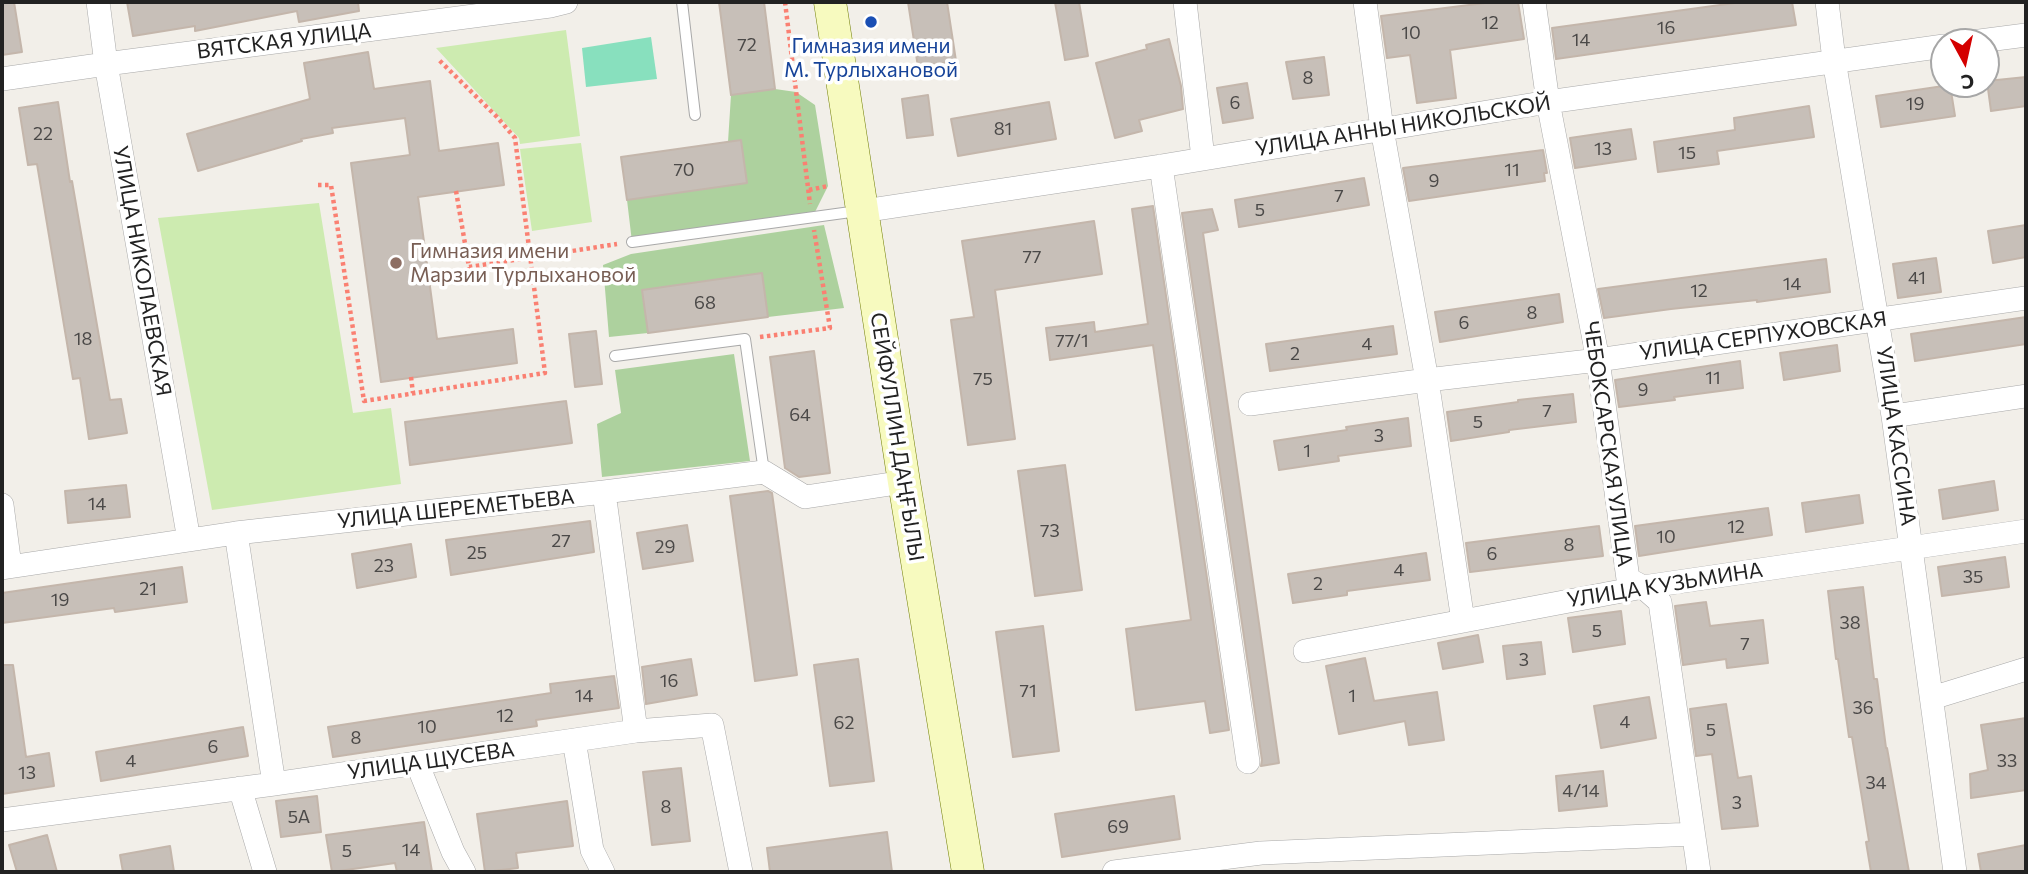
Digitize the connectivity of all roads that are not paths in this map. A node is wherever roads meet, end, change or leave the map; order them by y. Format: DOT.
graph roads {
  1 [pos="98,2"];
  2 [pos="566,2"];
  3 [pos="682,2"];
  4 [pos="830,2"];
  5 [pos="1185,2"];
  6 [pos="1365,2"];
  7 [pos="1534,2"];
  8 [pos="1827,2"];
  9 [pos="2026,35"];
  10 [pos="2000,38"];
  11 [pos="1930,48"];
  12 [pos="1834,60"];
  13 [pos="106,64"];
  14 [pos="2,79"];
  15 [pos="1548,102"];
  16 [pos="695,115"];
  17 [pos="1382,129"];
  18 [pos="1203,158"];
  19 [pos="1161,166"];
  20 [pos="863,211"];
  21 [pos="632,242"];
  22 [pos="2026,298"];
  23 [pos="1879,320"];
  24 [pos="615,356"];
  25 [pos="1598,360"];
  26 [pos="1427,380"];
  27 [pos="2026,396"];
  28 [pos="1250,404"];
  29 [pos="1893,416"];
  30 [pos="764,472"];
  31 [pos="904,482"];
  32 [pos="604,492"];
  33 [pos="2,505"];
  34 [pos="2026,531"];
  35 [pos="236,533"];
  36 [pos="189,540"];
  37 [pos="1912,547"];
  38 [pos="6,567"];
  39 [pos="1643,587"];
  40 [pos="1463,621"];
  41 [pos="1305,651"];
  42 [pos="2026,669"];
  43 [pos="1932,698"];
  44 [pos="636,731"];
  45 [pos="574,740"];
  46 [pos="417,762"];
  47 [pos="1248,762"];
  48 [pos="274,783"];
  49 [pos="240,788"];
  50 [pos="2,820"];
  51 [pos="1693,834"];
  52 [pos="265,872"];
  53 [pos="464,872"];
  54 [pos="603,872"];
  55 [pos="741,872"];
  56 [pos="968,872"];
  57 [pos="1114,872"];
  58 [pos="1699,872"];
  59 [pos="1955,872"];
  1 -- 13 [label="street, УЛИЦА НИКОЛАЕВСКАЯ"];
  2 -- 13 [label="street, ВЯТСКАЯ УЛИЦА"];
  3 -- 16 [label="lane"];
  4 -- 20 [label="main road, СЕЙФУЛЛИН ДАҢҒЫЛЫ"];
  5 -- 18 [label="street"];
  6 -- 17 [label="street"];
  7 -- 15 [label="street, ЧЕБОКСАРСКАЯ УЛИЦА"];
  8 -- 12 [label="street, УЛИЦА КАССИНА"];
  9 -- 10 [label="street"];
  11 -- 12 [label="street, УЛИЦА АННЫ НИКОЛЬСКОЙ"];
  12 -- 15 [label="street, УЛИЦА АННЫ НИКОЛЬСКОЙ"];
  12 -- 23 [label="street, УЛИЦА КАССИНА"];
  13 -- 14 [label="street, ВЯТСКАЯ УЛИЦА"];
  13 -- 36 [label="street, УЛИЦА НИКОЛАЕВСКАЯ"];
  15 -- 17 [label="street, УЛИЦА АННЫ НИКОЛЬСКОЙ"];
  15 -- 25 [label="street, ЧЕБОКСАРСКАЯ УЛИЦА"];
  17 -- 18 [label="street, УЛИЦА АННЫ НИКОЛЬСКОЙ"];
  17 -- 26 [label="street"];
  18 -- 19 [label="street, УЛИЦА АННЫ НИКОЛЬСКОЙ"];
  19 -- 20 [label="street, УЛИЦА АННЫ НИКОЛЬСКОЙ"];
  19 -- 47 [label="street"];
  20 -- 21 [label="lane"];
  20 -- 31 [label="main road, СЕЙФУЛЛИН ДАҢҒЫЛЫ"];
  22 -- 23 [label="street, УЛИЦА СЕРПУХОВСКАЯ"];
  23 -- 25 [label="street, УЛИЦА СЕРПУХОВСКАЯ"];
  23 -- 29 [label="street, УЛИЦА КАССИНА"];
  24 -- 30 [label="lane"];
  25 -- 26 [label="street, УЛИЦА СЕРПУХОВСКАЯ"];
  25 -- 39 [label="street, ЧЕБОКСАРСКАЯ УЛИЦА"];
  26 -- 28 [label="street, УЛИЦА СЕРПУХОВСКАЯ"];
  26 -- 40 [label="street"];
  27 -- 29 [label="street"];
  29 -- 37 [label="street, УЛИЦА КАССИНА"];
  30 -- 31 [label="street"];
  30 -- 32 [label="street, УЛИЦА ШЕРЕМЕТЬЕВА"];
  31 -- 56 [label="main road, СЕЙФУЛЛИН ДАҢҒЫЛЫ"];
  32 -- 35 [label="street, УЛИЦА ШЕРЕМЕТЬЕВА"];
  32 -- 44 [label="street"];
  33 -- 38 [label="street"];
  34 -- 37 [label="street, УЛИЦА КУЗЬМИНА"];
  35 -- 36 [label="street, УЛИЦА ШЕРЕМЕТЬЕВА"];
  35 -- 48 [label="street"];
  36 -- 38 [label="street, УЛИЦА ШЕРЕМЕТЬЕВА"];
  37 -- 39 [label="street, УЛИЦА КУЗЬМИНА"];
  37 -- 43 [label="street, УЛИЦА КАССИНА"];
  39 -- 40 [label="street, УЛИЦА КУЗЬМИНА"];
  39 -- 51 [label="street, ЧЕБОКСАРСКАЯ УЛИЦА"];
  40 -- 41 [label="street, УЛИЦА КУЗЬМИНА"];
  42 -- 43 [label="street"];
  43 -- 59 [label="street, УЛИЦА КАССИНА"];
  44 -- 45 [label="street, УЛИЦА ЩУСЕВА"];
  44 -- 55 [label="street, УЛИЦА ЩУСЕВА"];
  45 -- 46 [label="street, УЛИЦА ЩУСЕВА"];
  45 -- 54 [label="street"];
  46 -- 48 [label="street, УЛИЦА ЩУСЕВА"];
  46 -- 53 [label="street"];
  48 -- 49 [label="street, УЛИЦА ЩУСЕВА"];
  49 -- 50 [label="street, УЛИЦА ЩУСЕВА"];
  49 -- 52 [label="street"];
  51 -- 57 [label="street"];
  51 -- 58 [label="street, ЧЕБОКСАРСКАЯ УЛИЦА"];
}
